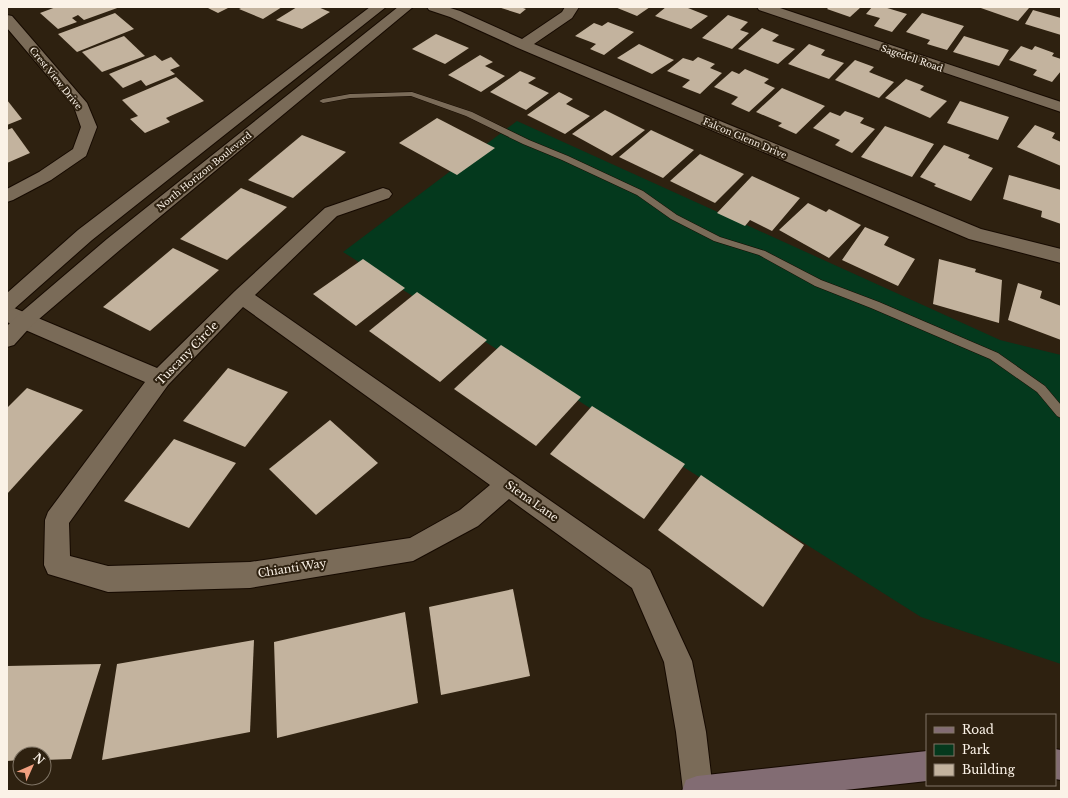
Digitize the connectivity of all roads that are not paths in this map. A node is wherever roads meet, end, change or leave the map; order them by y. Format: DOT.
graph roads {
  1 [pos="379,7"];
  2 [pos="406,7"];
  3 [pos="434,7"];
  4 [pos="572,7"];
  5 [pos="764,7"];
  6 [pos="7,19"];
  7 [pos="523,45"];
  8 [pos="323,101"];
  9 [pos="1061,107"];
  10 [pos="383,194"];
  11 [pos="7,196"];
  12 [pos="1061,256"];
  13 [pos="242,296"];
  14 [pos="7,304"];
  15 [pos="16,317"];
  16 [pos="7,339"];
  17 [pos="160,379"];
  18 [pos="1061,413"];
  19 [pos="508,485"];
  20 [pos="57,565"];
  21 [pos="926,766"];
  22 [pos="698,791"];
  1 -- 14 [label="street, North Horizon Boulevard"];
  2 -- 15 [label="street, North Horizon Boulevard"];
  3 -- 7 [label="street, Falcon Glenn Drive"];
  4 -- 7 [label="street"];
  5 -- 9 [label="street, Sagedell Road"];
  6 -- 11 [label="street, Crest View Drive"];
  7 -- 12 [label="street, Falcon Glenn Drive"];
  8 -- 18 [label="lane"];
  10 -- 13 [label="street, Tuscany Circle"];
  13 -- 17 [label="street, Tuscany Circle"];
  13 -- 19 [label="street, Siena Lane"];
  15 -- 16 [label="street, North Horizon Boulevard"];
  15 -- 17 [label="street"];
  17 -- 20 [label="street, Tuscany Circle"];
  19 -- 20 [label="street, Chianti Way"];
  19 -- 22 [label="street, Siena Lane"];
  21 -- 22 [label="main road"];
}
